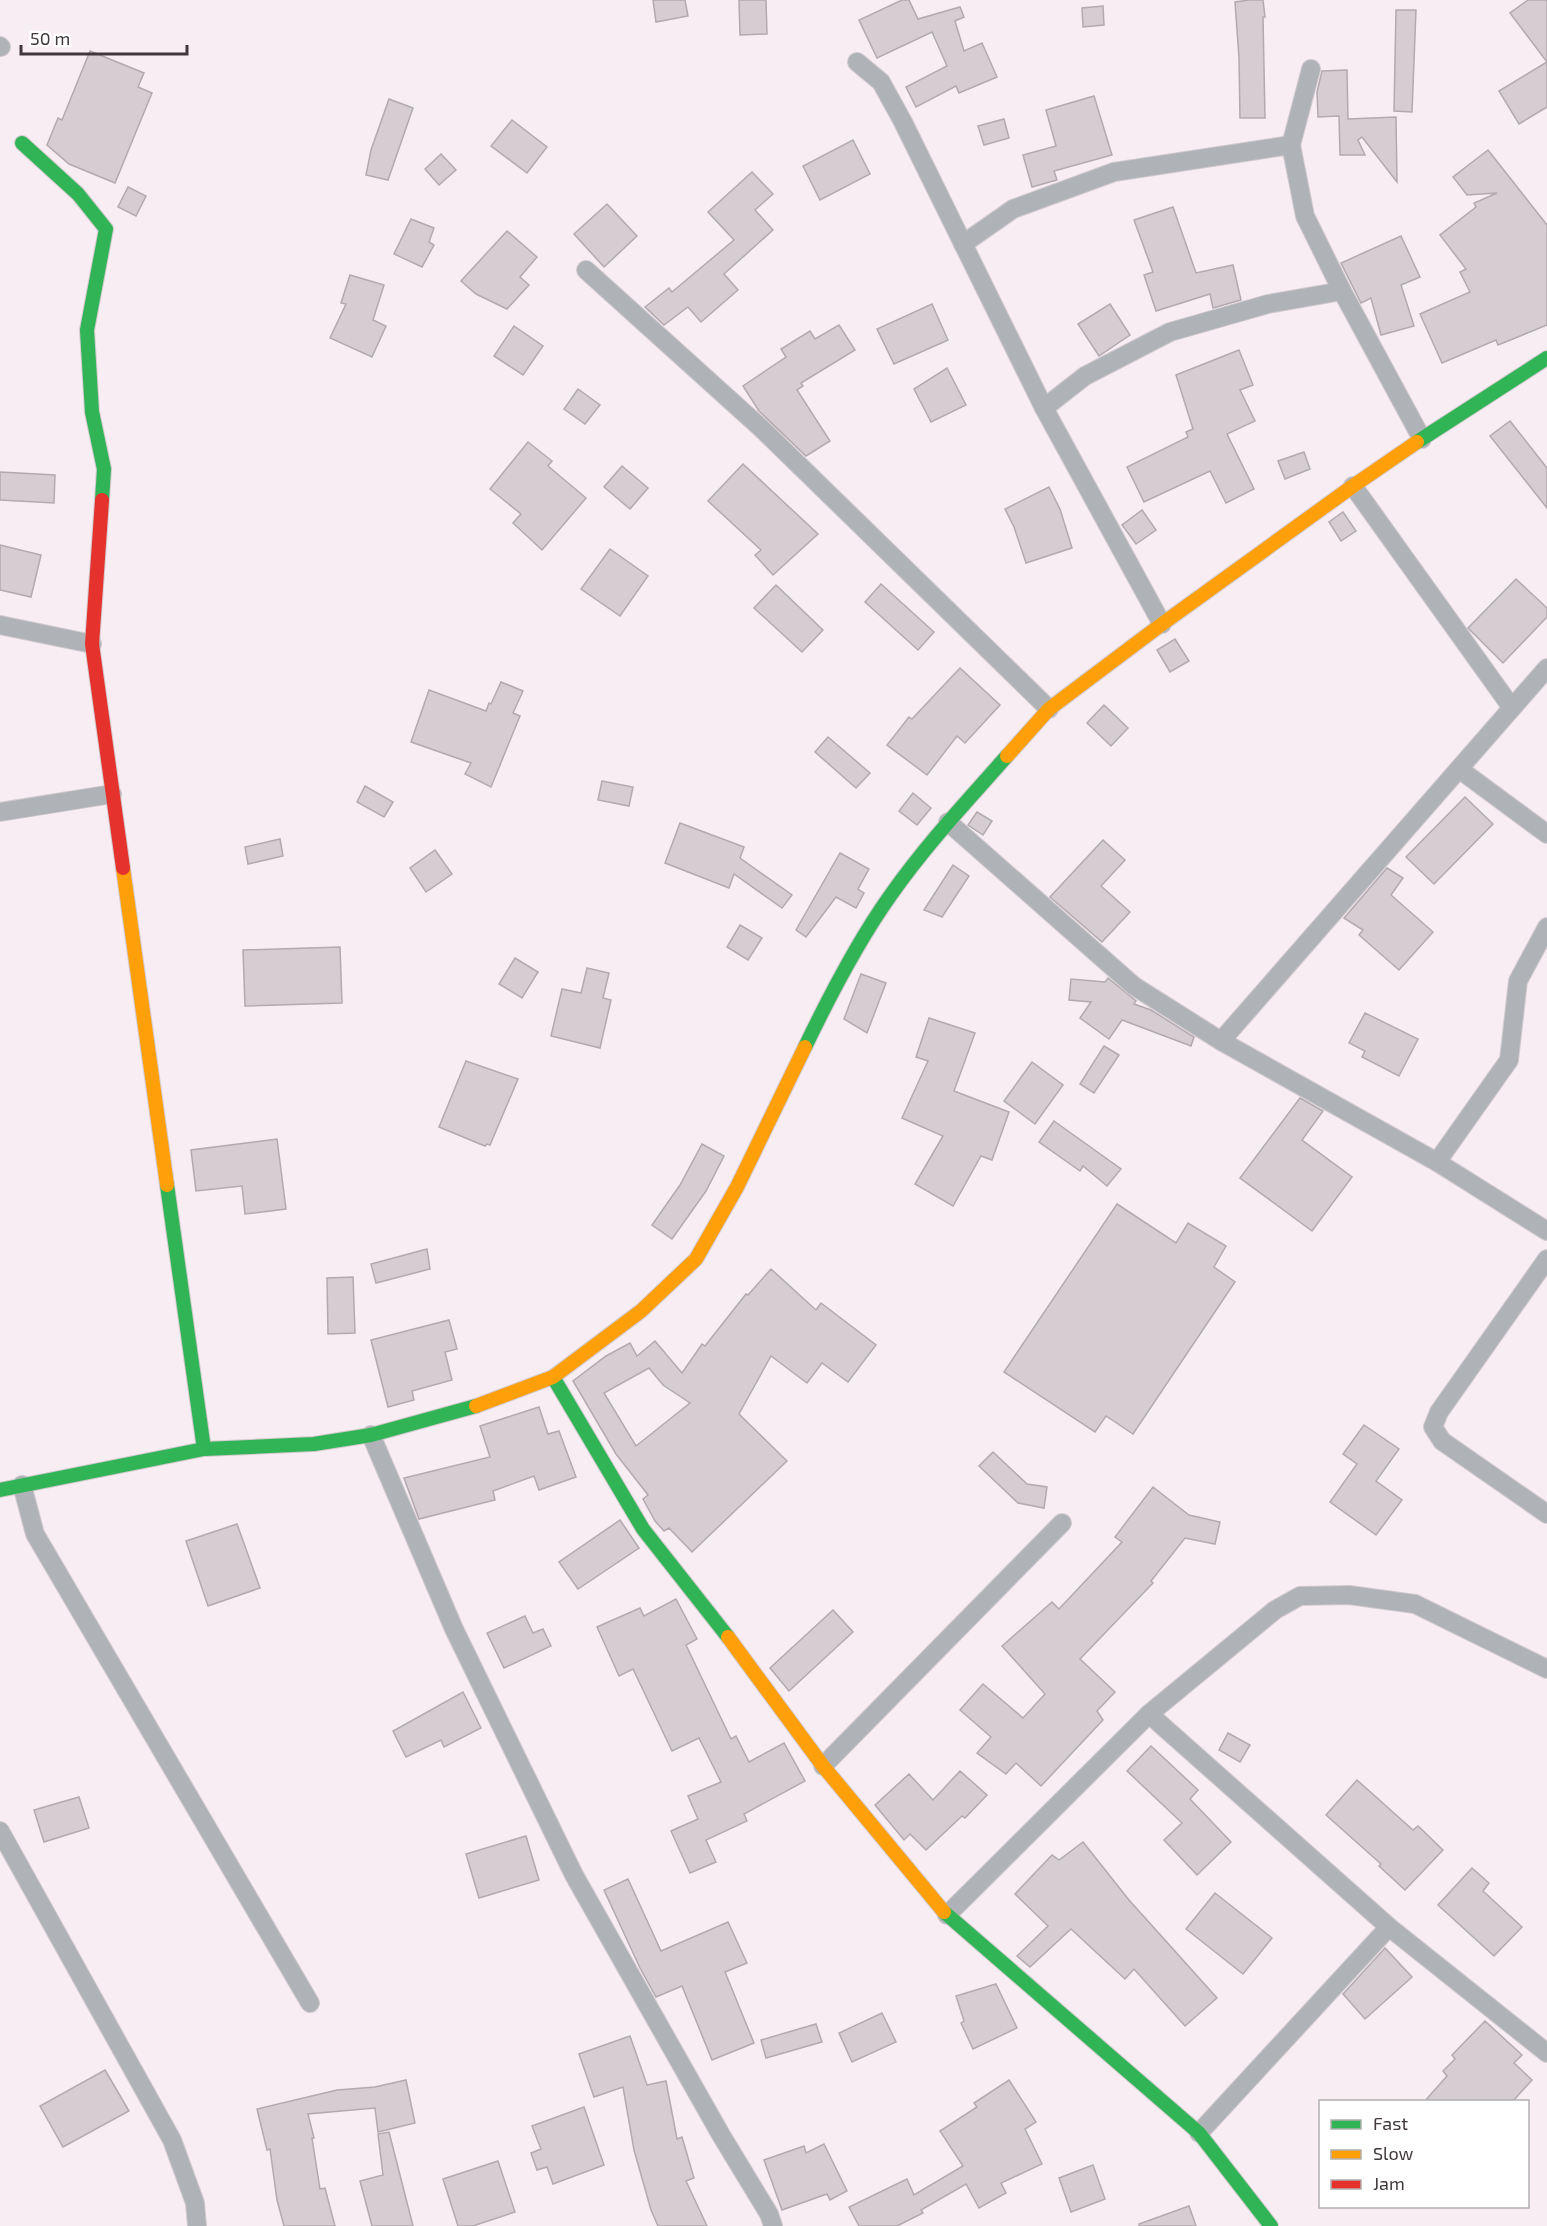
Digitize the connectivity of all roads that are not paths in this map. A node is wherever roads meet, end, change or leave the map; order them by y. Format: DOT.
graph roads {
  1 [pos="857,62"];
  2 [pos="1311,69"];
  3 [pos="22,143"];
  4 [pos="1291,145"];
  5 [pos="963,244"];
  6 [pos="586,270"];
  7 [pos="1342,291"];
  8 [pos="1545,364"];
  9 [pos="1044,408"];
  10 [pos="1422,438"];
  11 [pos="1353,486"];
  12 [pos="1162,624"];
  13 [pos="0,625"];
  14 [pos="92,644"];
  15 [pos="1547,668"];
  16 [pos="1512,708"];
  17 [pos="1049,709"];
  18 [pos="1459,769"];
  19 [pos="112,794"];
  20 [pos="0,812"];
  21 [pos="948,822"];
  22 [pos="1547,834"];
  23 [pos="1547,927"];
  24 [pos="1221,1041"];
  25 [pos="1437,1162"];
  26 [pos="1547,1231"];
  27 [pos="1547,1259"];
  28 [pos="553,1377"];
  29 [pos="371,1435"];
  30 [pos="204,1449"];
  31 [pos="22,1485"];
  32 [pos="0,1490"];
  33 [pos="1547,1514"];
  34 [pos="1062,1523"];
  35 [pos="1547,1669"];
  36 [pos="1149,1714"];
  37 [pos="823,1766"];
  38 [pos="0,1832"];
  39 [pos="947,1915"];
  40 [pos="1389,1927"];
  41 [pos="310,2003"];
  42 [pos="1547,2053"];
  43 [pos="1199,2133"];
  44 [pos="197,2226"];
  45 [pos="773,2226"];
  46 [pos="1271,2226"];
  1 -- 5 [label="street"];
  2 -- 4 [label="street"];
  3 -- 14 [label="street"];
  4 -- 5 [label="street"];
  4 -- 7 [label="street"];
  5 -- 9 [label="street"];
  6 -- 17 [label="street"];
  7 -- 9 [label="street"];
  7 -- 10 [label="street"];
  8 -- 10 [label="street"];
  9 -- 12 [label="street"];
  10 -- 11 [label="street"];
  11 -- 12 [label="street"];
  11 -- 16 [label="street"];
  12 -- 17 [label="street"];
  13 -- 14 [label="street"];
  14 -- 19 [label="street"];
  15 -- 16 [label="street"];
  16 -- 18 [label="street"];
  17 -- 21 [label="street"];
  18 -- 22 [label="street"];
  18 -- 24 [label="street"];
  19 -- 20 [label="street"];
  19 -- 30 [label="street"];
  21 -- 24 [label="street"];
  21 -- 28 [label="street"];
  23 -- 25 [label="street"];
  24 -- 25 [label="street"];
  25 -- 26 [label="street"];
  27 -- 33 [label="street"];
  28 -- 29 [label="street"];
  28 -- 37 [label="street"];
  29 -- 30 [label="street"];
  29 -- 45 [label="street"];
  30 -- 31 [label="street"];
  31 -- 32 [label="street"];
  31 -- 41 [label="street"];
  34 -- 37 [label="street"];
  35 -- 36 [label="street"];
  36 -- 39 [label="street"];
  36 -- 40 [label="street"];
  37 -- 39 [label="street"];
  38 -- 44 [label="street"];
  39 -- 43 [label="street"];
  40 -- 42 [label="street"];
  40 -- 43 [label="street"];
  43 -- 46 [label="street"];
}
